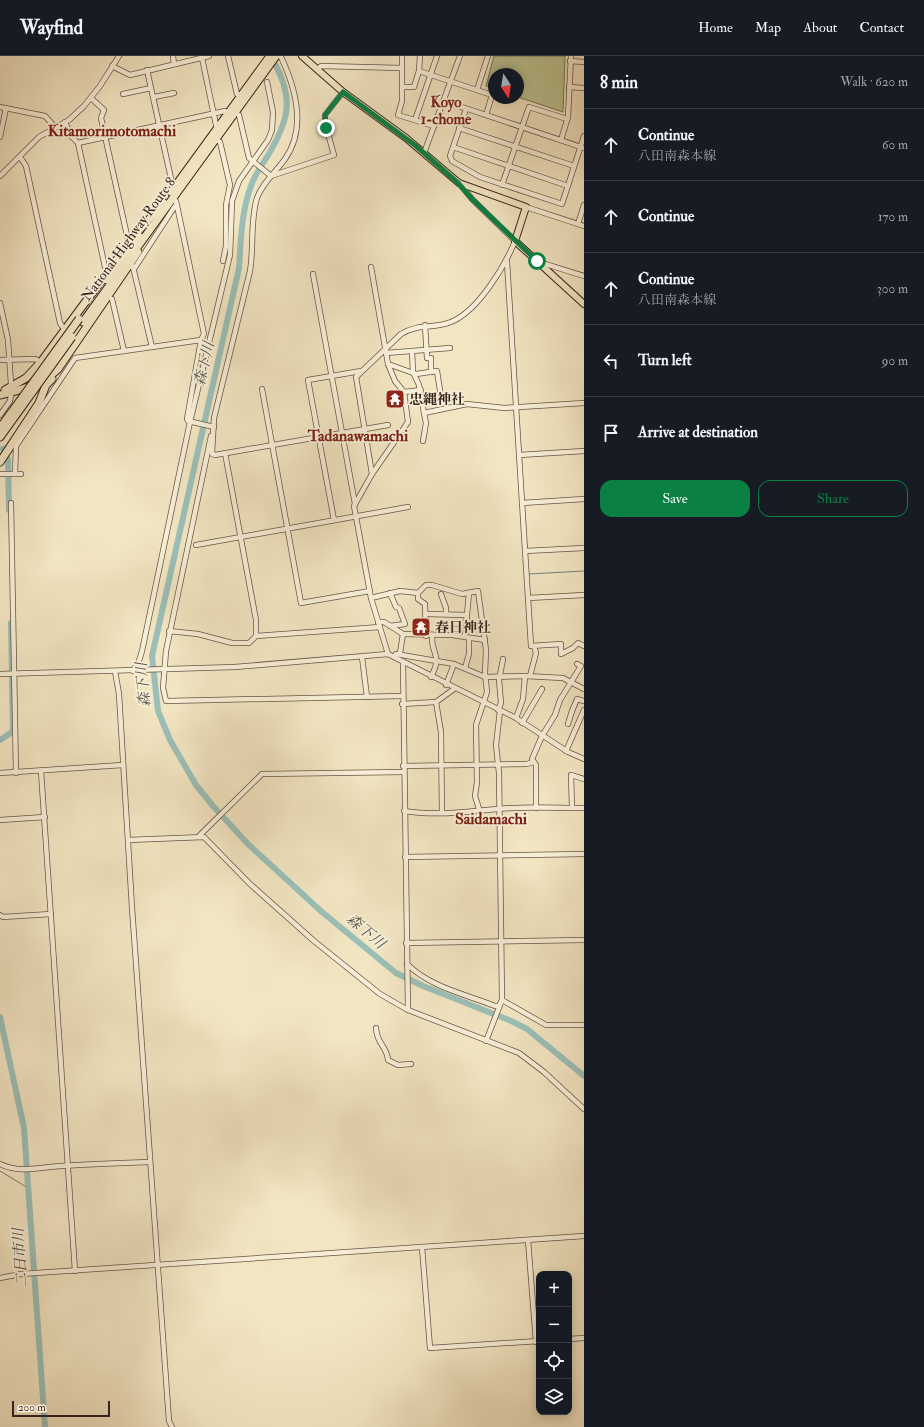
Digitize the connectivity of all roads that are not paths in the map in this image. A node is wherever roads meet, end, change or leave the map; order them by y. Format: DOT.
graph roads {
  1 [pos="119,56"];
  2 [pos="172,56"];
  3 [pos="209,56"];
  4 [pos="228,56"];
  5 [pos="270,56"];
  6 [pos="303,56"];
  7 [pos="402,56"];
  8 [pos="420,56"];
  9 [pos="437,56"];
  10 [pos="460,56"];
  11 [pos="488,56"];
  12 [pos="203,57"];
  13 [pos="279,57"];
  14 [pos="570,59"];
  15 [pos="584,62"];
  16 [pos="174,64"];
  17 [pos="112,66"];
  18 [pos="402,68"];
  19 [pos="317,69"];
  20 [pos="147,70"];
  21 [pos="419,71"];
  22 [pos="261,72"];
  23 [pos="430,74"];
  24 [pos="452,81"];
  25 [pos="267,82"];
  26 [pos="402,87"];
  27 [pos="569,87"];
  28 [pos="151,88"];
  29 [pos="584,88"];
  30 [pos="477,90"];
  31 [pos="343,92"];
  32 [pos="174,93"];
  33 [pos="123,94"];
  34 [pos="237,94"];
  35 [pos="154,97"];
  36 [pos="91,98"];
  37 [pos="444,101"];
  38 [pos="0,107"];
  39 [pos="6,108"];
  40 [pos="466,109"];
  41 [pos="225,111"];
  42 [pos="214,113"];
  43 [pos="239,115"];
  44 [pos="486,115"];
  45 [pos="415,120"];
  46 [pos="567,120"];
  47 [pos="65,122"];
  48 [pos="159,125"];
  49 [pos="434,126"];
  50 [pos="55,127"];
  51 [pos="219,127"];
  52 [pos="522,127"];
  53 [pos="459,128"];
  54 [pos="584,136"];
  55 [pos="0,137"];
  56 [pos="105,138"];
  57 [pos="216,139"];
  58 [pos="561,140"];
  59 [pos="78,143"];
  60 [pos="453,147"];
  61 [pos="515,147"];
  62 [pos="582,147"];
  63 [pos="424,153"];
  64 [pos="20,157"];
  65 [pos="253,162"];
  66 [pos="509,166"];
  67 [pos="574,166"];
  68 [pos="170,171"];
  69 [pos="0,176"];
  70 [pos="271,176"];
  71 [pos="458,183"];
  72 [pos="502,184"];
  73 [pos="568,186"];
  74 [pos="175,194"];
  75 [pos="164,202"];
  76 [pos="584,205"];
  77 [pos="526,207"];
  78 [pos="178,213"];
  79 [pos="170,214"];
  80 [pos="578,224"];
  81 [pos="584,226"];
  82 [pos="131,241"];
  83 [pos="515,241"];
  84 [pos="223,261"];
  85 [pos="537,261"];
  86 [pos="507,262"];
  87 [pos="132,267"];
  88 [pos="371,267"];
  89 [pos="106,270"];
  90 [pos="313,274"];
  91 [pos="584,276"];
  92 [pos="110,297"];
  93 [pos="0,303"];
  94 [pos="584,304"];
  95 [pos="81,321"];
  96 [pos="425,325"];
  97 [pos="64,329"];
  98 [pos="201,340"];
  99 [pos="152,347"];
  100 [pos="450,348"];
  101 [pos="427,350"];
  102 [pos="124,351"];
  103 [pos="385,351"];
  104 [pos="412,351"];
  105 [pos="0,360"];
  106 [pos="9,360"];
  107 [pos="65,361"];
  108 [pos="41,362"];
  109 [pos="388,364"];
  110 [pos="361,371"];
  111 [pos="413,372"];
  112 [pos="431,372"];
  113 [pos="332,376"];
  114 [pos="11,384"];
  115 [pos="262,389"];
  116 [pos="420,390"];
  117 [pos="0,391"];
  118 [pos="404,392"];
  119 [pos="0,394"];
  120 [pos="11,395"];
  121 [pos="422,400"];
  122 [pos="584,403"];
  123 [pos="21,404"];
  124 [pos="516,407"];
  125 [pos="424,413"];
  126 [pos="0,415"];
  127 [pos="190,422"];
  128 [pos="388,425"];
  129 [pos="213,427"];
  130 [pos="0,428"];
  131 [pos="364,429"];
  132 [pos="342,432"];
  133 [pos="318,436"];
  134 [pos="0,437"];
  135 [pos="423,441"];
  136 [pos="272,445"];
  137 [pos="584,451"];
  138 [pos="226,454"];
  139 [pos="519,455"];
  140 [pos="0,462"];
  141 [pos="0,474"];
  142 [pos="372,474"];
  143 [pos="584,499"];
  144 [pos="11,503"];
  145 [pos="522,503"];
  146 [pos="355,504"];
  147 [pos="408,507"];
  148 [pos="356,516"];
  149 [pos="334,520"];
  150 [pos="287,528"];
  151 [pos="241,537"];
  152 [pos="196,545"];
  153 [pos="584,548"];
  154 [pos="525,551"];
  155 [pos="370,591"];
  156 [pos="469,592"];
  157 [pos="390,593"];
  158 [pos="418,594"];
  159 [pos="441,594"];
  160 [pos="584,595"];
  161 [pos="371,598"];
  162 [pos="528,598"];
  163 [pos="426,614"];
  164 [pos="446,614"];
  165 [pos="466,615"];
  166 [pos="379,625"];
  167 [pos="390,626"];
  168 [pos="170,631"];
  169 [pos="403,634"];
  170 [pos="256,636"];
  171 [pos="429,636"];
  172 [pos="467,637"];
  173 [pos="485,640"];
  174 [pos="534,646"];
  175 [pos="584,646"];
  176 [pos="400,653"];
  177 [pos="388,654"];
  178 [pos="362,657"];
  179 [pos="394,657"];
  180 [pos="437,660"];
  181 [pos="503,660"];
  182 [pos="403,662"];
  183 [pos="454,664"];
  184 [pos="577,664"];
  185 [pos="465,668"];
  186 [pos="163,670"];
  187 [pos="115,671"];
  188 [pos="135,671"];
  189 [pos="0,674"];
  190 [pos="12,674"];
  191 [pos="525,676"];
  192 [pos="530,676"];
  193 [pos="431,677"];
  194 [pos="485,677"];
  195 [pos="500,677"];
  196 [pos="571,682"];
  197 [pos="446,685"];
  198 [pos="542,688"];
  199 [pos="454,689"];
  200 [pos="584,689"];
  201 [pos="402,696"];
  202 [pos="367,697"];
  203 [pos="584,701"];
  204 [pos="436,702"];
  205 [pos="484,703"];
  206 [pos="402,704"];
  207 [pos="584,710"];
  208 [pos="499,711"];
  209 [pos="516,718"];
  210 [pos="522,723"];
  211 [pos="568,724"];
  212 [pos="542,736"];
  213 [pos="566,751"];
  214 [pos="584,759"];
  215 [pos="533,762"];
  216 [pos="123,765"];
  217 [pos="441,765"];
  218 [pos="477,765"];
  219 [pos="499,765"];
  220 [pos="403,766"];
  221 [pos="41,771"];
  222 [pos="16,772"];
  223 [pos="404,772"];
  224 [pos="0,774"];
  225 [pos="584,780"];
  226 [pos="536,808"];
  227 [pos="572,808"];
  228 [pos="584,808"];
  229 [pos="499,809"];
  230 [pos="404,811"];
  231 [pos="480,812"];
  232 [pos="442,813"];
  233 [pos="44,817"];
  234 [pos="0,820"];
  235 [pos="199,836"];
  236 [pos="128,840"];
  237 [pos="584,854"];
  238 [pos="500,855"];
  239 [pos="405,857"];
  240 [pos="51,914"];
  241 [pos="0,915"];
  242 [pos="584,940"];
  243 [pos="501,941"];
  244 [pos="406,943"];
  245 [pos="407,966"];
  246 [pos="502,1000"];
  247 [pos="408,1010"];
  248 [pos="584,1025"];
  249 [pos="376,1028"];
  250 [pos="486,1042"];
  251 [pos="411,1064"];
  252 [pos="584,1109"];
  253 [pos="150,1162"];
  254 [pos="0,1164"];
  255 [pos="68,1165"];
  256 [pos="584,1236"];
  257 [pos="528,1240"];
  258 [pos="422,1247"];
  259 [pos="158,1265"];
  260 [pos="75,1271"];
  261 [pos="0,1278"];
  262 [pos="536,1331"];
  263 [pos="584,1338"];
  264 [pos="572,1339"];
  265 [pos="536,1342"];
  266 [pos="172,1427"];
  1 -- 17 [label="street"];
  2 -- 16 [label="street"];
  3 -- 12 [label="street"];
  4 -- 34 [label="street"];
  5 -- 22 [label="highway, National Highway Route 8"];
  6 -- 19 [label="main road"];
  7 -- 18 [label="street"];
  8 -- 21 [label="street"];
  9 -- 23 [label="street"];
  10 -- 24 [label="street"];
  11 -- 30 [label="street"];
  12 -- 16 [label="street"];
  12 -- 42 [label="street"];
  13 -- 22 [label="highway, National Highway Route 8"];
  13 -- 70 [label="street"];
  14 -- 15 [label="street"];
  14 -- 27 [label="street"];
  16 -- 20 [label="street"];
  17 -- 20 [label="street"];
  17 -- 36 [label="street"];
  18 -- 19 [label="street"];
  18 -- 26 [label="street"];
  19 -- 31 [label="main road"];
  20 -- 28 [label="street"];
  21 -- 23 [label="street"];
  21 -- 26 [label="street"];
  22 -- 51 [label="highway, National Highway Route 8"];
  22 -- 57 [label="highway, National Highway Route 8"];
  23 -- 24 [label="street"];
  23 -- 45 [label="street"];
  24 -- 30 [label="street"];
  24 -- 37 [label="street"];
  25 -- 65 [label="street"];
  26 -- 45 [label="street"];
  27 -- 29 [label="street"];
  27 -- 46 [label="street"];
  28 -- 33 [label="street"];
  28 -- 35 [label="street"];
  30 -- 44 [label="street"];
  31 -- 63 [label="main road"];
  31 -- 70 [label="street"];
  32 -- 35 [label="street"];
  35 -- 48 [label="street"];
  36 -- 47 [label="street"];
  36 -- 56 [label="street"];
  37 -- 40 [label="street"];
  37 -- 49 [label="street"];
  38 -- 39 [label="street"];
  39 -- 50 [label="street"];
  39 -- 55 [label="street"];
  40 -- 44 [label="street"];
  40 -- 53 [label="street"];
  41 -- 42 [label="street"];
  42 -- 48 [label="street"];
  42 -- 51 [label="street"];
  43 -- 65 [label="street"];
  44 -- 52 [label="street"];
  45 -- 49 [label="street"];
  46 -- 52 [label="street"];
  46 -- 58 [label="street"];
  47 -- 50 [label="street"];
  47 -- 59 [label="street"];
  48 -- 56 [label="street"];
  48 -- 68 [label="street"];
  49 -- 63 [label="street"];
  50 -- 64 [label="street"];
  51 -- 74 [label="highway, National Highway Route 8"];
  52 -- 58 [label="street"];
  52 -- 61 [label="street"];
  53 -- 60 [label="street"];
  53 -- 61 [label="street"];
  54 -- 62 [label="street"];
  56 -- 59 [label="street"];
  56 -- 82 [label="street"];
  57 -- 74 [label="highway, National Highway Route 8"];
  57 -- 84 [label="street"];
  58 -- 62 [label="street"];
  59 -- 89 [label="street"];
  60 -- 66 [label="street"];
  60 -- 72 [label="street"];
  61 -- 66 [label="street"];
  61 -- 67 [label="street"];
  62 -- 67 [label="street"];
  63 -- 71 [label="main road"];
  64 -- 69 [label="street"];
  64 -- 97 [label="street"];
  65 -- 70 [label="street"];
  65 -- 127 [label="street"];
  66 -- 72 [label="street"];
  66 -- 73 [label="street"];
  67 -- 73 [label="street"];
  68 -- 74 [label="street"];
  68 -- 74 [label="street"];
  70 -- 129 [label="street"];
  71 -- 77 [label="main road"];
  71 -- 83 [label="street"];
  72 -- 73 [label="street"];
  74 -- 75 [label="highway, National Highway Route 8"];
  74 -- 78 [label="street"];
  74 -- 78 [label="street"];
  74 -- 79 [label="street"];
  74 -- 87 [label="highway"];
  74 -- 95 [label="highway, National Highway Route 8"];
  75 -- 82 [label="highway"];
  75 -- 95 [label="highway, National Highway Route 8"];
  76 -- 80 [label="street"];
  77 -- 80 [label="street"];
  77 -- 83 [label="main road"];
  78 -- 79 [label="street"];
  78 -- 98 [label="street"];
  79 -- 87 [label="street"];
  80 -- 81 [label="street"];
  82 -- 89 [label="highway"];
  83 -- 85 [label="main road"];
  83 -- 86 [label="street"];
  85 -- 91 [label="street"];
  85 -- 94 [label="main road"];
  86 -- 96 [label="street"];
  86 -- 124 [label="street"];
  87 -- 92 [label="highway"];
  87 -- 99 [label="street"];
  88 -- 103 [label="street"];
  89 -- 97 [label="highway"];
  90 -- 113 [label="street"];
  92 -- 102 [label="street"];
  92 -- 107 [label="highway"];
  93 -- 106 [label="street"];
  95 -- 123 [label="highway, National Highway Route 8, bridge"];
  96 -- 101 [label="street"];
  96 -- 103 [label="street"];
  97 -- 108 [label="highway"];
  98 -- 99 [label="street"];
  98 -- 127 [label="street"];
  99 -- 102 [label="street"];
  100 -- 101 [label="street"];
  101 -- 104 [label="street"];
  101 -- 112 [label="street"];
  102 -- 141 [label="street"];
  103 -- 104 [label="street"];
  103 -- 109 [label="street"];
  103 -- 110 [label="street"];
  104 -- 111 [label="street"];
  105 -- 106 [label="street"];
  106 -- 108 [label="street"];
  106 -- 114 [label="street"];
  107 -- 119 [label="highway"];
  107 -- 140 [label="highway"];
  108 -- 117 [label="highway"];
  109 -- 111 [label="street"];
  109 -- 118 [label="street"];
  110 -- 113 [label="street"];
  110 -- 131 [label="street"];
  111 -- 112 [label="street"];
  111 -- 116 [label="street"];
  112 -- 121 [label="street"];
  113 -- 132 [label="street"];
  113 -- 133 [label="street"];
  115 -- 136 [label="street"];
  116 -- 118 [label="street"];
  116 -- 121 [label="street"];
  118 -- 142 [label="street"];
  120 -- 126 [label="street"];
  121 -- 125 [label="street"];
  122 -- 124 [label="street"];
  123 -- 130 [label="highway, National Highway Route 8"];
  123 -- 134 [label="highway, National Highway Route 8"];
  124 -- 125 [label="street"];
  124 -- 139 [label="street"];
  125 -- 135 [label="street"];
  127 -- 129 [label="street"];
  127 -- 188 [label="street"];
  128 -- 131 [label="street"];
  129 -- 138 [label="street"];
  129 -- 168 [label="street"];
  131 -- 132 [label="street"];
  131 -- 142 [label="street"];
  132 -- 133 [label="street"];
  132 -- 146 [label="street"];
  133 -- 136 [label="street"];
  133 -- 149 [label="street"];
  136 -- 138 [label="street"];
  136 -- 150 [label="street"];
  137 -- 139 [label="street"];
  138 -- 151 [label="street"];
  139 -- 145 [label="street"];
  142 -- 146 [label="street"];
  143 -- 145 [label="street"];
  144 -- 190 [label="street"];
  145 -- 154 [label="street"];
  146 -- 148 [label="street"];
  147 -- 148 [label="street"];
  148 -- 149 [label="street"];
  148 -- 155 [label="street"];
  149 -- 150 [label="street"];
  150 -- 151 [label="street"];
  150 -- 155 [label="street"];
  151 -- 152 [label="street"];
  151 -- 170 [label="street"];
  153 -- 154 [label="street"];
  154 -- 162 [label="street"];
  155 -- 161 [label="street"];
  156 -- 158 [label="street"];
  156 -- 165 [label="street"];
  156 -- 173 [label="street"];
  157 -- 158 [label="street"];
  157 -- 161 [label="street"];
  157 -- 167 [label="street"];
  158 -- 163 [label="street"];
  159 -- 164 [label="street"];
  160 -- 162 [label="street"];
  161 -- 166 [label="street"];
  162 -- 174 [label="street"];
  163 -- 164 [label="street"];
  163 -- 171 [label="street"];
  164 -- 165 [label="street"];
  165 -- 172 [label="street"];
  166 -- 167 [label="street"];
  166 -- 170 [label="street"];
  166 -- 177 [label="street"];
  167 -- 169 [label="street"];
  168 -- 170 [label="street"];
  168 -- 186 [label="street"];
  169 -- 171 [label="street"];
  169 -- 176 [label="street"];
  171 -- 172 [label="street"];
  171 -- 180 [label="street"];
  172 -- 173 [label="street"];
  172 -- 185 [label="street"];
  173 -- 194 [label="street"];
  174 -- 175 [label="street"];
  174 -- 192 [label="street"];
  176 -- 179 [label="street"];
  176 -- 180 [label="street"];
  177 -- 178 [label="street"];
  177 -- 179 [label="street"];
  178 -- 186 [label="street"];
  178 -- 202 [label="street"];
  179 -- 182 [label="street"];
  180 -- 183 [label="street"];
  180 -- 193 [label="street"];
  181 -- 195 [label="street"];
  182 -- 193 [label="street"];
  182 -- 201 [label="street"];
  183 -- 185 [label="street"];
  183 -- 197 [label="street"];
  184 -- 196 [label="street"];
  185 -- 194 [label="street"];
  186 -- 188 [label="street"];
  186 -- 202 [label="street"];
  187 -- 188 [label="street"];
  187 -- 190 [label="street"];
  187 -- 216 [label="street"];
  189 -- 190 [label="street"];
  190 -- 222 [label="street"];
  191 -- 192 [label="street"];
  191 -- 195 [label="street"];
  191 -- 209 [label="street"];
  192 -- 196 [label="street"];
  193 -- 197 [label="street"];
  194 -- 195 [label="street"];
  194 -- 205 [label="street"];
  195 -- 208 [label="street"];
  196 -- 200 [label="street"];
  196 -- 212 [label="street"];
  197 -- 199 [label="street"];
  198 -- 210 [label="street"];
  199 -- 204 [label="street"];
  199 -- 205 [label="street"];
  201 -- 202 [label="street"];
  201 -- 206 [label="street"];
  203 -- 211 [label="street"];
  204 -- 206 [label="street"];
  204 -- 217 [label="street"];
  205 -- 208 [label="street"];
  205 -- 218 [label="street"];
  206 -- 220 [label="street"];
  207 -- 213 [label="street"];
  208 -- 209 [label="street"];
  208 -- 219 [label="street"];
  209 -- 210 [label="street"];
  210 -- 212 [label="street"];
  212 -- 213 [label="street"];
  212 -- 215 [label="street"];
  213 -- 214 [label="street"];
  215 -- 219 [label="street"];
  215 -- 226 [label="street"];
  216 -- 221 [label="street"];
  216 -- 236 [label="street"];
  217 -- 218 [label="street"];
  217 -- 220 [label="street"];
  217 -- 232 [label="street"];
  218 -- 219 [label="street"];
  218 -- 231 [label="street"];
  219 -- 229 [label="street"];
  220 -- 223 [label="street"];
  221 -- 222 [label="street"];
  221 -- 233 [label="street"];
  222 -- 224 [label="street"];
  223 -- 230 [label="street"];
  223 -- 235 [label="street"];
  225 -- 227 [label="street"];
  226 -- 227 [label="street"];
  226 -- 229 [label="street"];
  227 -- 228 [label="street"];
  229 -- 231 [label="street"];
  229 -- 238 [label="street"];
  230 -- 232 [label="street"];
  230 -- 239 [label="street"];
  231 -- 232 [label="street"];
  233 -- 234 [label="street"];
  233 -- 240 [label="street"];
  235 -- 236 [label="street"];
  235 -- 247 [label="street"];
  236 -- 253 [label="street"];
  237 -- 238 [label="street"];
  238 -- 239 [label="street"];
  238 -- 243 [label="street"];
  239 -- 244 [label="street"];
  240 -- 241 [label="street"];
  240 -- 255 [label="street"];
  242 -- 243 [label="street"];
  243 -- 244 [label="street"];
  243 -- 246 [label="street"];
  244 -- 245 [label="street"];
  245 -- 246 [label="street"];
  245 -- 247 [label="street"];
  246 -- 248 [label="street"];
  246 -- 250 [label="street"];
  247 -- 250 [label="street"];
  249 -- 251 [label="street"];
  250 -- 252 [label="street"];
  253 -- 255 [label="street"];
  253 -- 259 [label="street"];
  254 -- 255 [label="street"];
  255 -- 260 [label="street"];
  256 -- 257 [label="street"];
  257 -- 258 [label="street"];
  257 -- 262 [label="street"];
  258 -- 259 [label="street"];
  258 -- 265 [label="street"];
  259 -- 260 [label="street"];
  259 -- 266 [label="street"];
  260 -- 261 [label="street"];
  263 -- 264 [label="street"];
}
